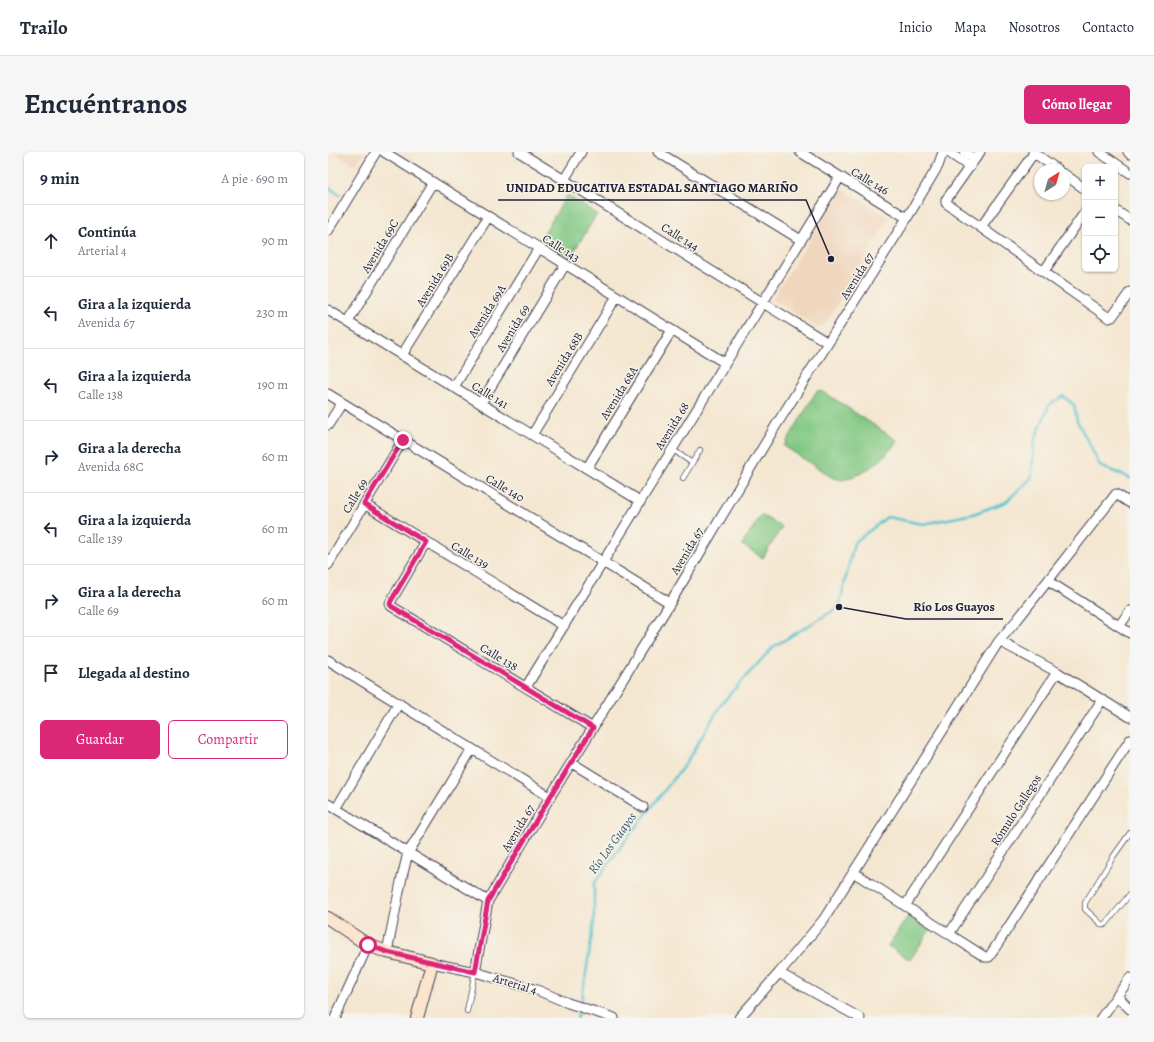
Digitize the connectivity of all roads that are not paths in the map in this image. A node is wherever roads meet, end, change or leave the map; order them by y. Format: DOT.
graph roads {
  1 [pos="376,152"];
  2 [pos="384,152"];
  3 [pos="519,152"];
  4 [pos="581,152"];
  5 [pos="800,152"];
  6 [pos="943,152"];
  7 [pos="948,152"];
  8 [pos="964,152"];
  9 [pos="1099,152"];
  10 [pos="663,153"];
  11 [pos="1033,153"];
  12 [pos="975,159"];
  13 [pos="1049,164"];
  14 [pos="1130,173"];
  15 [pos="840,177"];
  16 [pos="1070,178"];
  17 [pos="564,180"];
  18 [pos="433,182"];
  19 [pos="1082,187"];
  20 [pos="1118,212"];
  21 [pos="1082,216"];
  22 [pos="488,217"];
  23 [pos="907,218"];
  24 [pos="1130,220"];
  25 [pos="981,227"];
  26 [pos="328,231"];
  27 [pos="801,240"];
  28 [pos="539,248"];
  29 [pos="565,265"];
  30 [pos="1044,271"];
  31 [pos="1130,292"];
  32 [pos="617,296"];
  33 [pos="762,302"];
  34 [pos="328,310"];
  35 [pos="348,322"];
  36 [pos="672,330"];
  37 [pos="828,343"];
  38 [pos="402,355"];
  39 [pos="725,363"];
  40 [pos="454,387"];
  41 [pos="328,394"];
  42 [pos="342,403"];
  43 [pos="481,403"];
  44 [pos="328,425"];
  45 [pos="532,434"];
  46 [pos="403,440"];
  47 [pos="672,449"];
  48 [pos="700,450"];
  49 [pos="692,464"];
  50 [pos="587,468"];
  51 [pos="682,478"];
  52 [pos="1116,494"];
  53 [pos="1130,497"];
  54 [pos="640,501"];
  55 [pos="1130,503"];
  56 [pos="364,504"];
  57 [pos="426,542"];
  58 [pos="603,562"];
  59 [pos="328,564"];
  60 [pos="1048,581"];
  61 [pos="670,603"];
  62 [pos="1130,611"];
  63 [pos="564,626"];
  64 [pos="1119,626"];
  65 [pos="1130,633"];
  66 [pos="999,641"];
  67 [pos="328,660"];
  68 [pos="1057,672"];
  69 [pos="526,687"];
  70 [pos="1102,700"];
  71 [pos="399,703"];
  72 [pos="1130,717"];
  73 [pos="593,728"];
  74 [pos="1130,740"];
  75 [pos="472,749"];
  76 [pos="572,763"];
  77 [pos="550,797"];
  78 [pos="332,807"];
  79 [pos="643,807"];
  80 [pos="1130,833"];
  81 [pos="408,853"];
  82 [pos="853,872"];
  83 [pos="1130,894"];
  84 [pos="488,901"];
  85 [pos="905,906"];
  86 [pos="328,918"];
  87 [pos="949,934"];
  88 [pos="368,945"];
  89 [pos="387,952"];
  90 [pos="432,963"];
  91 [pos="475,972"];
  92 [pos="779,973"];
  93 [pos="1130,978"];
  94 [pos="1117,996"];
  95 [pos="1130,1009"];
  96 [pos="467,1011"];
  97 [pos="335,1018"];
  98 [pos="417,1018"];
  99 [pos="614,1018"];
  100 [pos="739,1018"];
  101 [pos="860,1018"];
  102 [pos="1101,1018"];
  1 -- 26 [label="street"];
  2 -- 18 [label="street, Calle 143"];
  3 -- 17 [label="street, Calle 144"];
  4 -- 17 [label="street"];
  5 -- 15 [label="street, Calle 146"];
  6 -- 23 [label="street, Avenida 67"];
  7 -- 12 [label="street"];
  8 -- 12 [label="street"];
  9 -- 14 [label="street"];
  10 -- 27 [label="street"];
  11 -- 13 [label="street"];
  11 -- 25 [label="street"];
  12 -- 25 [label="street"];
  15 -- 23 [label="street, Calle 146"];
  15 -- 27 [label="street, Avenida 68"];
  16 -- 19 [label="street"];
  17 -- 33 [label="street, Calle 144"];
  18 -- 22 [label="street, Calle 143"];
  18 -- 35 [label="street, Avenida 69C"];
  20 -- 24 [label="street"];
  21 -- 30 [label="street"];
  22 -- 28 [label="street, Calle 143"];
  22 -- 38 [label="street, Avenida 69B"];
  23 -- 37 [label="street, Avenida 67"];
  25 -- 30 [label="street"];
  27 -- 33 [label="street, Avenida 68"];
  28 -- 29 [label="street, Calle 143"];
  28 -- 40 [label="street, Avenida 69A"];
  29 -- 32 [label="street, Calle 143"];
  29 -- 43 [label="street, Avenida 69"];
  30 -- 31 [label="street"];
  32 -- 36 [label="street, Calle 143"];
  32 -- 45 [label="street, Avenida 68B"];
  33 -- 37 [label="street, Calle 144"];
  33 -- 39 [label="street, Avenida 68"];
  34 -- 35 [label="street, Calle 141"];
  35 -- 38 [label="street, Calle 141"];
  36 -- 39 [label="street, Calle 143"];
  36 -- 50 [label="street, Avenida 68A"];
  37 -- 61 [label="street, Avenida 67"];
  38 -- 40 [label="street, Calle 141"];
  39 -- 47 [label="street, Avenida 68"];
  40 -- 43 [label="street, Calle 141"];
  41 -- 42 [label="street, Calle 140"];
  42 -- 44 [label="street"];
  42 -- 46 [label="street, Calle 140"];
  43 -- 45 [label="street, Calle 141"];
  45 -- 50 [label="street, Calle 141"];
  46 -- 56 [label="street, Calle 69"];
  46 -- 58 [label="street, Calle 140"];
  47 -- 49 [label="lane"];
  47 -- 54 [label="street, Avenida 68"];
  48 -- 49 [label="lane"];
  49 -- 51 [label="lane"];
  50 -- 54 [label="street, Calle 141"];
  52 -- 53 [label="street"];
  52 -- 55 [label="street"];
  52 -- 60 [label="street"];
  54 -- 58 [label="street, Avenida 68"];
  56 -- 57 [label="street, Calle 139"];
  56 -- 59 [label="street, Calle 69"];
  57 -- 63 [label="street, Calle 139"];
  57 -- 69 [label="street, Calle 138"];
  58 -- 61 [label="street, Calle 140"];
  58 -- 63 [label="street, Avenida 68"];
  60 -- 64 [label="street"];
  60 -- 66 [label="street"];
  61 -- 73 [label="street, Avenida 67"];
  62 -- 64 [label="street"];
  63 -- 69 [label="street, Avenida 68"];
  64 -- 65 [label="street"];
  66 -- 68 [label="street"];
  66 -- 82 [label="street"];
  67 -- 71 [label="street"];
  68 -- 70 [label="street"];
  68 -- 85 [label="street"];
  69 -- 73 [label="street, Calle 138"];
  70 -- 72 [label="street"];
  70 -- 87 [label="street, Rómulo Gallegos"];
  71 -- 75 [label="street"];
  71 -- 78 [label="street"];
  73 -- 76 [label="street, Avenida 67"];
  74 -- 87 [label="street"];
  75 -- 77 [label="street"];
  75 -- 81 [label="street"];
  76 -- 77 [label="street, Avenida 67"];
  76 -- 79 [label="street"];
  77 -- 84 [label="street, Avenida 67"];
  78 -- 81 [label="street"];
  80 -- 83 [label="lane"];
  81 -- 84 [label="street"];
  81 -- 89 [label="street"];
  82 -- 85 [label="street"];
  82 -- 92 [label="street"];
  84 -- 91 [label="street, Avenida 67"];
  85 -- 87 [label="street"];
  86 -- 88 [label="street, Arterial 4"];
  88 -- 89 [label="street, Arterial 4"];
  88 -- 97 [label="street"];
  89 -- 90 [label="street, Arterial 4"];
  90 -- 91 [label="street, Arterial 4"];
  90 -- 98 [label="street"];
  91 -- 96 [label="lane"];
  91 -- 99 [label="street, Arterial 4"];
  92 -- 100 [label="street"];
  92 -- 101 [label="street"];
  93 -- 94 [label="street"];
  94 -- 95 [label="street"];
  94 -- 102 [label="street"];
}
